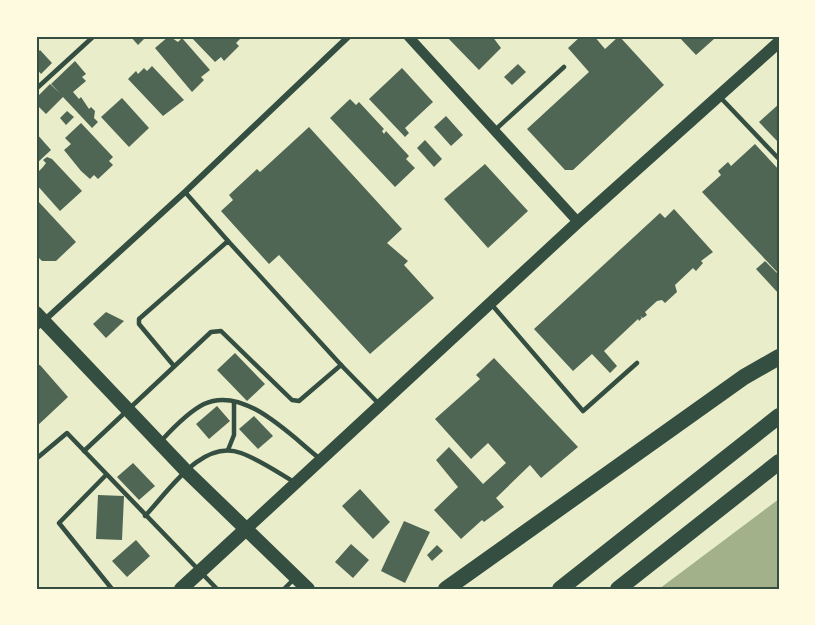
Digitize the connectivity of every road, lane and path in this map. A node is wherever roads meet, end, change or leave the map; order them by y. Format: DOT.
graph roads {
  1 [pos="94,36"];
  2 [pos="349,36"];
  3 [pos="408,36"];
  4 [pos="779,42"];
  5 [pos="564,67"];
  6 [pos="36,89"];
  7 [pos="719,96"];
  8 [pos="495,130"];
  9 [pos="779,159"];
  10 [pos="186,192"];
  11 [pos="578,222"];
  12 [pos="228,241"];
  13 [pos="492,305"];
  14 [pos="39,321"];
  15 [pos="779,357"];
  16 [pos="637,363"];
  17 [pos="341,365"];
  18 [pos="174,366"];
  19 [pos="234,402"];
  20 [pos="381,407"];
  21 [pos="128,409"];
  22 [pos="779,416"];
  23 [pos="160,442"];
  24 [pos="228,450"];
  25 [pos="84,451"];
  26 [pos="36,459"];
  27 [pos="321,460"];
  28 [pos="779,462"];
  29 [pos="187,472"];
  30 [pos="106,475"];
  31 [pos="297,484"];
  32 [pos="145,516"];
  33 [pos="245,530"];
  34 [pos="200,572"];
  35 [pos="296,578"];
  36 [pos="112,589"];
  37 [pos="181,589"];
  38 [pos="217,589"];
  39 [pos="284,589"];
  40 [pos="308,589"];
  41 [pos="446,589"];
  42 [pos="560,589"];
  43 [pos="618,589"];
  1 -- 6 [label="lane"];
  2 -- 10 [label="street"];
  3 -- 8 [label="street"];
  4 -- 7 [label="main road"];
  5 -- 8 [label="lane"];
  7 -- 9 [label="lane"];
  7 -- 11 [label="main road"];
  8 -- 11 [label="street"];
  10 -- 12 [label="lane"];
  10 -- 14 [label="street"];
  11 -- 13 [label="main road"];
  12 -- 17 [label="lane"];
  12 -- 18 [label="lane"];
  13 -- 16 [label="lane"];
  13 -- 20 [label="main road"];
  14 -- 21 [label="main road"];
  15 -- 41 [label="highway"];
  17 -- 18 [label="lane"];
  17 -- 20 [label="lane"];
  18 -- 21 [label="lane"];
  19 -- 23 [label="lane"];
  19 -- 24 [label="lane"];
  19 -- 27 [label="lane"];
  20 -- 27 [label="main road"];
  21 -- 23 [label="main road"];
  21 -- 25 [label="lane"];
  22 -- 42 [label="highway"];
  23 -- 29 [label="main road"];
  24 -- 29 [label="lane"];
  24 -- 31 [label="lane"];
  25 -- 26 [label="lane"];
  25 -- 30 [label="lane"];
  27 -- 31 [label="main road"];
  28 -- 43 [label="highway"];
  29 -- 32 [label="lane"];
  29 -- 33 [label="main road"];
  30 -- 32 [label="lane"];
  30 -- 36 [label="lane"];
  31 -- 33 [label="main road"];
  32 -- 34 [label="lane"];
  33 -- 34 [label="main road"];
  33 -- 35 [label="main road"];
  34 -- 37 [label="main road"];
  34 -- 38 [label="lane"];
  35 -- 39 [label="lane"];
  35 -- 40 [label="main road"];
}
